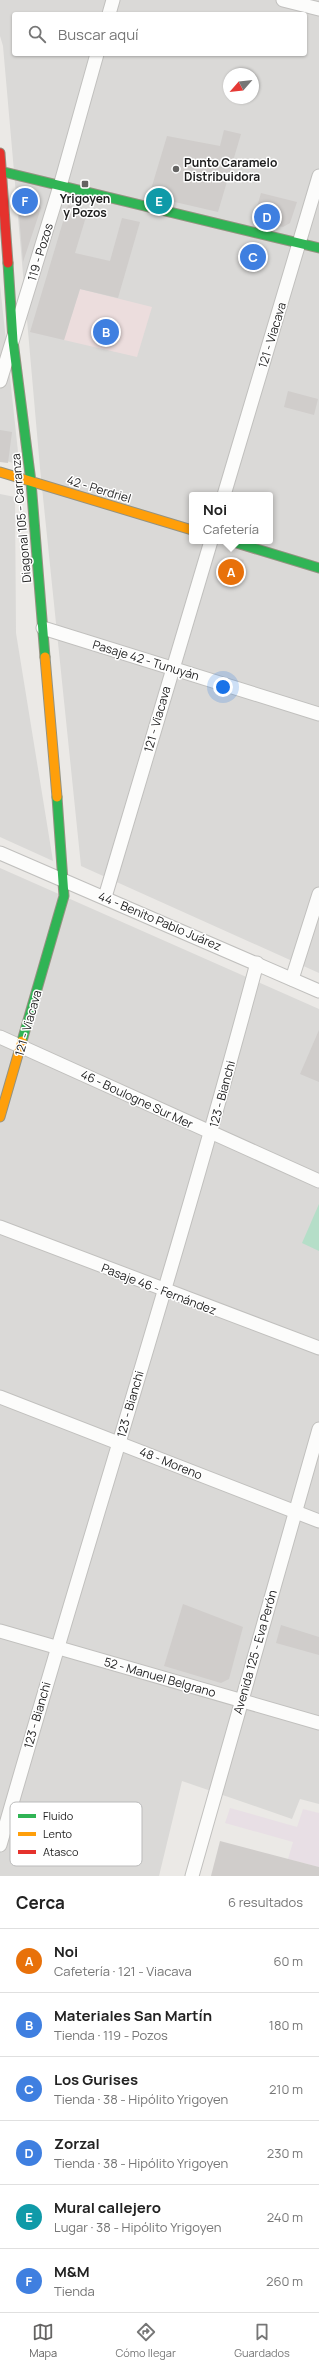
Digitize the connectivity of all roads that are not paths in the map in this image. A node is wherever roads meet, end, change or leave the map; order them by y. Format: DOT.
graph roads {
  1 [pos="112,0"];
  2 [pos="283,0"];
  3 [pos="319,8"];
  4 [pos="109,12"];
  5 [pos="96,56"];
  6 [pos="0,153"];
  7 [pos="1,172"];
  8 [pos="319,176"];
  9 [pos="60,186"];
  10 [pos="299,243"];
  11 [pos="319,248"];
  12 [pos="13,341"];
  13 [pos="0,381"];
  14 [pos="0,472"];
  15 [pos="31,482"];
  16 [pos="225,492"];
  17 [pos="189,529"];
  18 [pos="209,544"];
  19 [pos="240,544"];
  20 [pos="319,568"];
  21 [pos="42,628"];
  22 [pos="172,667"];
  23 [pos="319,714"];
  24 [pos="0,853"];
  25 [pos="64,882"];
  26 [pos="319,894"];
  27 [pos="105,897"];
  28 [pos="257,963"];
  29 [pos="292,979"];
  30 [pos="319,991"];
  31 [pos="0,1037"];
  32 [pos="21,1046"];
  33 [pos="0,1117"];
  34 [pos="212,1133"];
  35 [pos="319,1181"];
  36 [pos="0,1227"];
  37 [pos="163,1290"];
  38 [pos="319,1348"];
  39 [pos="0,1397"];
  40 [pos="319,1428"];
  41 [pos="119,1442"];
  42 [pos="296,1513"];
  43 [pos="319,1521"];
  44 [pos="0,1631"];
  45 [pos="56,1647"];
  46 [pos="241,1700"];
  47 [pos="319,1723"];
  48 [pos="12,1802"];
  49 [pos="10,1810"];
  50 [pos="0,1845"];
  51 [pos="192,1876"];
  1 -- 4 [label="street"];
  2 -- 3 [label="street"];
  5 -- 9 [label="street, 119 - Pozos"];
  6 -- 7 [label="street, Diagonal 105 - Carranza"];
  7 -- 9 [label="street"];
  7 -- 12 [label="street, Diagonal 105 - Carranza"];
  8 -- 10 [label="street, 121 - Viacava"];
  9 -- 10 [label="street"];
  9 -- 12 [label="street, 119 - Pozos"];
  10 -- 11 [label="street"];
  10 -- 16 [label="street, 121 - Viacava"];
  12 -- 13 [label="street, 119 - Pozos"];
  12 -- 15 [label="street, Diagonal 105 - Carranza"];
  14 -- 15 [label="street, 42 - Perdriel"];
  15 -- 17 [label="street, 42 - Perdriel"];
  15 -- 21 [label="street, Diagonal 105 - Carranza"];
  18 -- 22 [label="street, 121 - Viacava"];
  19 -- 20 [label="street"];
  21 -- 22 [label="street, Pasaje 42 - Tunuyán"];
  21 -- 25 [label="street, Diagonal 105 - Carranza"];
  22 -- 23 [label="street, Pasaje 42 - Tunuyán"];
  22 -- 27 [label="street, 121 - Viacava"];
  24 -- 25 [label="street, 44 - Benito Pablo Juárez"];
  25 -- 27 [label="street, 44 - Benito Pablo Juárez"];
  25 -- 32 [label="street, 121 - Viacava"];
  26 -- 29 [label="street"];
  27 -- 28 [label="street, 44 - Benito Pablo Juárez"];
  28 -- 29 [label="street, 44 - Benito Pablo Juárez"];
  28 -- 34 [label="street, 123 - Bianchi"];
  29 -- 30 [label="street, 44 - Benito Pablo Juárez"];
  31 -- 32 [label="street, 46 - Boulogne Sur Mer"];
  32 -- 33 [label="street, 121 - Viacava"];
  32 -- 34 [label="street, 46 - Boulogne Sur Mer"];
  34 -- 35 [label="street, 46 - Boulogne Sur Mer"];
  34 -- 37 [label="street, 123 - Bianchi"];
  36 -- 37 [label="street, Pasaje 46 - Fernández"];
  37 -- 38 [label="street, Pasaje 46 - Fernández"];
  37 -- 41 [label="street, 123 - Bianchi"];
  39 -- 41 [label="street, 48 - Moreno"];
  40 -- 42 [label="street, Avenida 125 - Eva Perón"];
  41 -- 42 [label="street, 48 - Moreno"];
  41 -- 45 [label="street, 123 - Bianchi"];
  42 -- 43 [label="street, 48 - Moreno"];
  42 -- 46 [label="street, Avenida 125 - Eva Perón"];
  44 -- 45 [label="street, 52 - Manuel Belgrano"];
  45 -- 46 [label="street, 52 - Manuel Belgrano"];
  45 -- 48 [label="street, 123 - Bianchi"];
  46 -- 47 [label="street, 52 - Manuel Belgrano"];
  46 -- 51 [label="street, Avenida 125 - Eva Perón"];
  49 -- 50 [label="street, 123 - Bianchi"];
}
